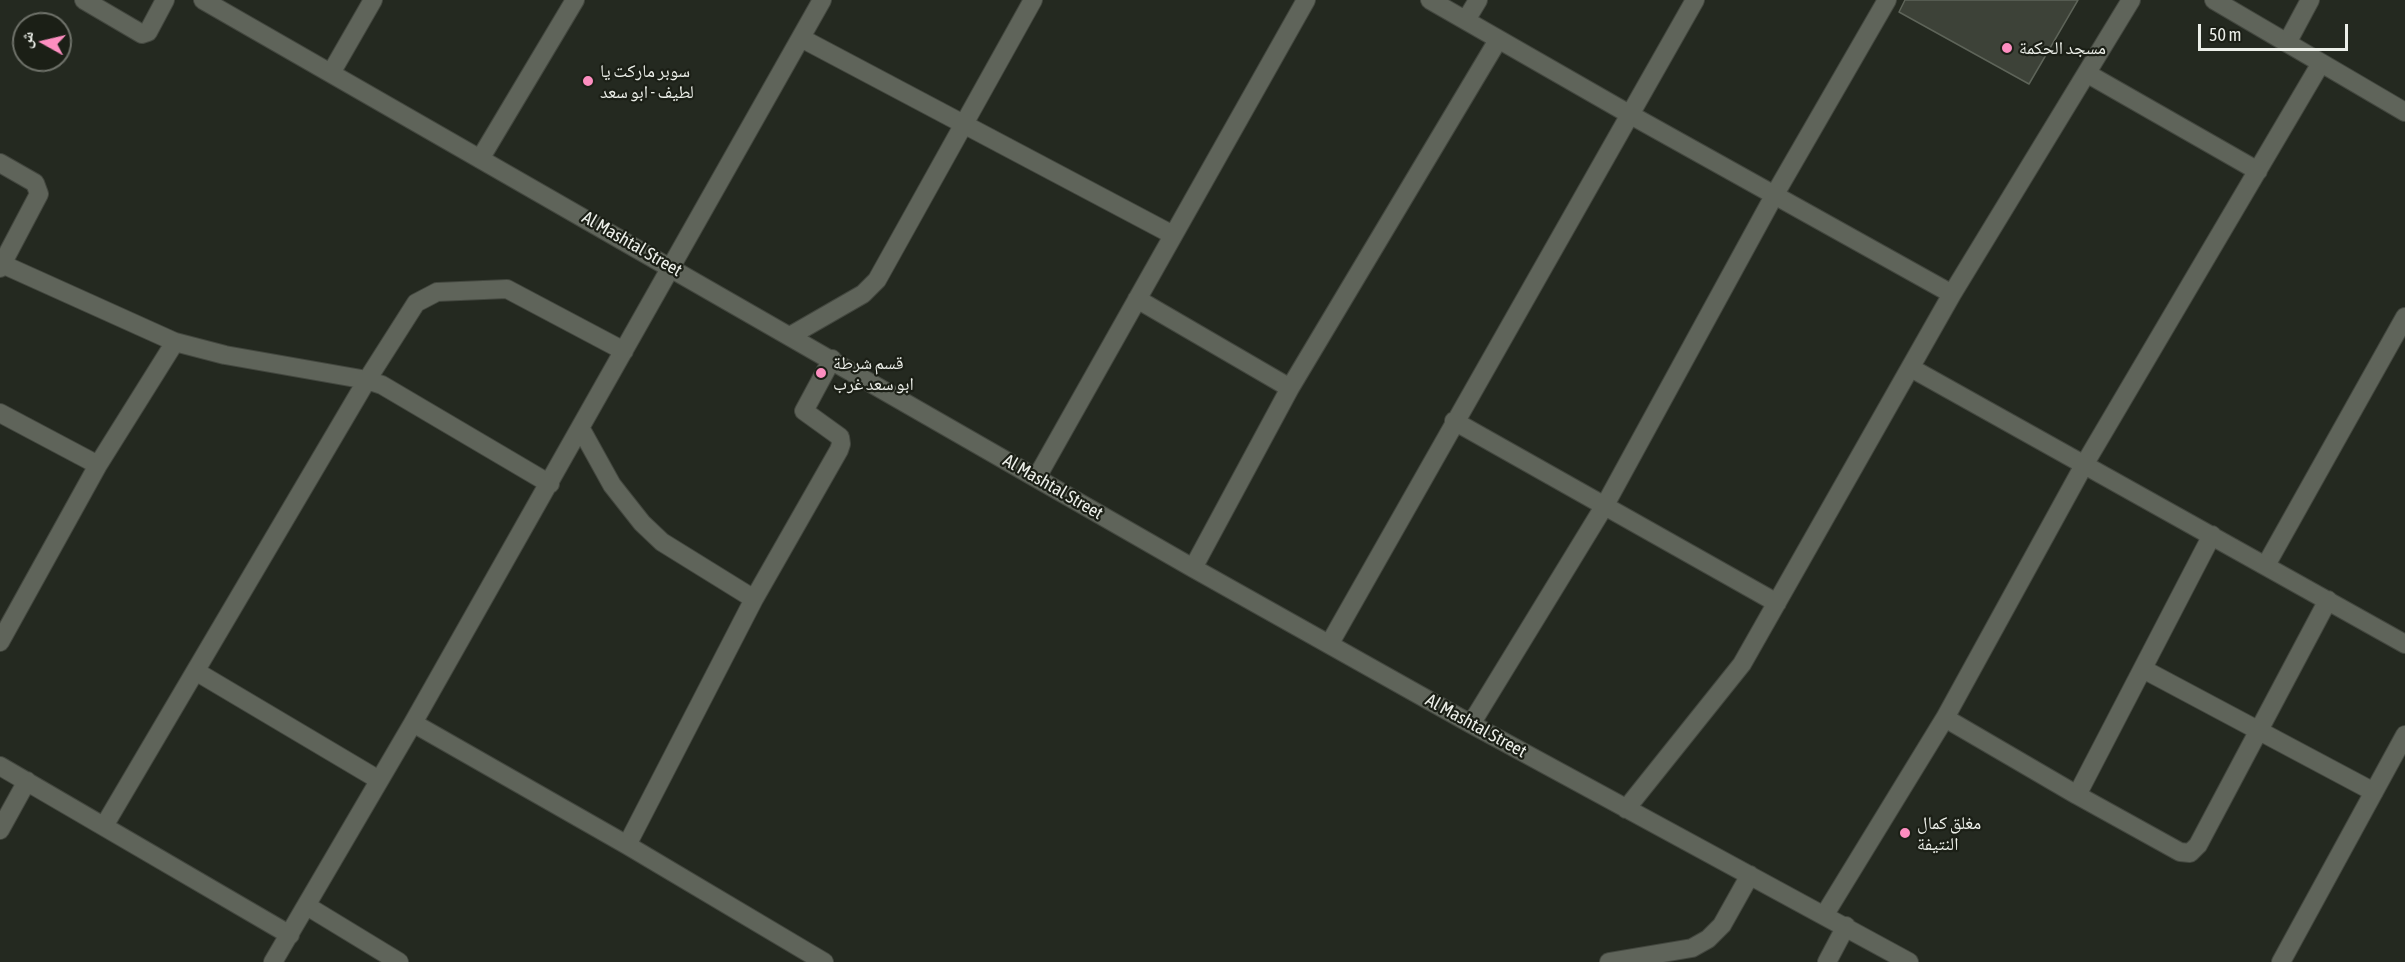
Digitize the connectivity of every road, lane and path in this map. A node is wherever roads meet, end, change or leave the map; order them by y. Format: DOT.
graph roads {
  1 [pos="84,0"];
  2 [pos="165,0"];
  3 [pos="203,0"];
  4 [pos="373,0"];
  5 [pos="575,0"];
  6 [pos="822,0"];
  7 [pos="1034,0"];
  8 [pos="1306,0"];
  9 [pos="1430,0"];
  10 [pos="1478,0"];
  11 [pos="1695,0"];
  12 [pos="1887,0"];
  13 [pos="2131,0"];
  14 [pos="2214,0"];
  15 [pos="2310,0"];
  16 [pos="1466,20"];
  17 [pos="801,38"];
  18 [pos="1498,40"];
  19 [pos="2287,43"];
  20 [pos="2321,63"];
  21 [pos="331,74"];
  22 [pos="2088,74"];
  23 [pos="2405,112"];
  24 [pos="1629,114"];
  25 [pos="965,125"];
  26 [pos="480,159"];
  27 [pos="0,164"];
  28 [pos="2258,171"];
  29 [pos="1775,194"];
  30 [pos="1173,235"];
  31 [pos="1,266"];
  32 [pos="670,266"];
  33 [pos="1952,294"];
  34 [pos="1137,299"];
  35 [pos="2405,317"];
  36 [pos="790,336"];
  37 [pos="175,342"];
  38 [pos="624,351"];
  39 [pos="832,359"];
  40 [pos="1911,368"];
  41 [pos="367,380"];
  42 [pos="1290,388"];
  43 [pos="0,413"];
  44 [pos="1454,421"];
  45 [pos="581,429"];
  46 [pos="99,465"];
  47 [pos="2084,465"];
  48 [pos="1036,477"];
  49 [pos="550,484"];
  50 [pos="1605,505"];
  51 [pos="2212,536"];
  52 [pos="2266,565"];
  53 [pos="1194,568"];
  54 [pos="754,599"];
  55 [pos="2328,600"];
  56 [pos="1777,603"];
  57 [pos="0,642"];
  58 [pos="1330,642"];
  59 [pos="2405,644"];
  60 [pos="2143,669"];
  61 [pos="197,672"];
  62 [pos="1946,718"];
  63 [pos="413,723"];
  64 [pos="1471,724"];
  65 [pos="2258,730"];
  66 [pos="2405,735"];
  67 [pos="0,766"];
  68 [pos="379,780"];
  69 [pos="27,781"];
  70 [pos="2373,792"];
  71 [pos="2077,795"];
  72 [pos="1626,809"];
  73 [pos="104,826"];
  74 [pos="0,830"];
  75 [pos="627,845"];
  76 [pos="1750,875"];
  77 [pos="307,906"];
  78 [pos="1825,914"];
  79 [pos="1846,926"];
  80 [pos="290,935"];
  81 [pos="273,962"];
  82 [pos="399,962"];
  83 [pos="824,962"];
  84 [pos="1609,962"];
  85 [pos="1827,962"];
  86 [pos="1909,962"];
  87 [pos="2281,962"];
  1 -- 2 [label="street"];
  3 -- 21 [label="street, Al Mashtal Street"];
  4 -- 21 [label="street"];
  5 -- 26 [label="street"];
  6 -- 17 [label="street"];
  7 -- 25 [label="street"];
  8 -- 30 [label="street"];
  9 -- 16 [label="street"];
  10 -- 16 [label="street"];
  11 -- 24 [label="street"];
  12 -- 29 [label="street"];
  13 -- 22 [label="street"];
  14 -- 19 [label="street"];
  15 -- 19 [label="street"];
  16 -- 18 [label="street"];
  17 -- 25 [label="street"];
  17 -- 32 [label="street"];
  18 -- 24 [label="street"];
  18 -- 42 [label="street"];
  19 -- 20 [label="street"];
  20 -- 23 [label="street"];
  20 -- 28 [label="street"];
  21 -- 26 [label="street, Al Mashtal Street"];
  22 -- 28 [label="street"];
  22 -- 33 [label="street"];
  24 -- 29 [label="street"];
  24 -- 44 [label="street"];
  25 -- 30 [label="street"];
  25 -- 36 [label="street"];
  26 -- 32 [label="street, Al Mashtal Street"];
  27 -- 31 [label="street"];
  28 -- 47 [label="street"];
  29 -- 33 [label="street"];
  29 -- 50 [label="street"];
  30 -- 34 [label="street"];
  31 -- 37 [label="street"];
  32 -- 36 [label="street, Al Mashtal Street"];
  32 -- 38 [label="street"];
  33 -- 40 [label="street"];
  34 -- 42 [label="street"];
  34 -- 48 [label="street"];
  35 -- 52 [label="street"];
  36 -- 39 [label="street, Al Mashtal Street"];
  37 -- 41 [label="street"];
  37 -- 46 [label="street"];
  38 -- 41 [label="street"];
  38 -- 45 [label="street"];
  39 -- 48 [label="street, Al Mashtal Street"];
  39 -- 54 [label="street"];
  40 -- 47 [label="street"];
  40 -- 56 [label="street"];
  41 -- 49 [label="street"];
  41 -- 61 [label="street"];
  42 -- 53 [label="street"];
  43 -- 46 [label="street"];
  44 -- 50 [label="street"];
  44 -- 58 [label="street"];
  45 -- 49 [label="street"];
  45 -- 54 [label="street"];
  46 -- 57 [label="street"];
  47 -- 51 [label="street"];
  47 -- 62 [label="street"];
  48 -- 53 [label="street, Al Mashtal Street"];
  49 -- 63 [label="street"];
  50 -- 56 [label="street"];
  50 -- 64 [label="street"];
  51 -- 52 [label="street"];
  51 -- 60 [label="street"];
  52 -- 55 [label="street"];
  53 -- 58 [label="street, Al Mashtal Street"];
  54 -- 75 [label="street"];
  55 -- 59 [label="street"];
  55 -- 65 [label="street"];
  56 -- 72 [label="street"];
  58 -- 64 [label="street, Al Mashtal Street"];
  60 -- 65 [label="street"];
  60 -- 71 [label="street"];
  61 -- 68 [label="street"];
  61 -- 73 [label="street"];
  62 -- 71 [label="street"];
  62 -- 78 [label="street"];
  63 -- 68 [label="street"];
  63 -- 75 [label="street"];
  64 -- 72 [label="street, Al Mashtal Street"];
  65 -- 70 [label="street"];
  65 -- 71 [label="street"];
  66 -- 70 [label="street"];
  67 -- 69 [label="street"];
  68 -- 77 [label="street"];
  69 -- 73 [label="street"];
  69 -- 74 [label="street"];
  70 -- 87 [label="street"];
  72 -- 76 [label="street, Al Mashtal Street"];
  73 -- 80 [label="street"];
  75 -- 83 [label="street"];
  76 -- 78 [label="street, Al Mashtal Street"];
  76 -- 84 [label="street"];
  77 -- 80 [label="street"];
  77 -- 82 [label="street"];
  78 -- 79 [label="street, Al Mashtal Street"];
  79 -- 85 [label="street"];
  79 -- 86 [label="street, Al Mashtal Street"];
  80 -- 81 [label="street"];
}
